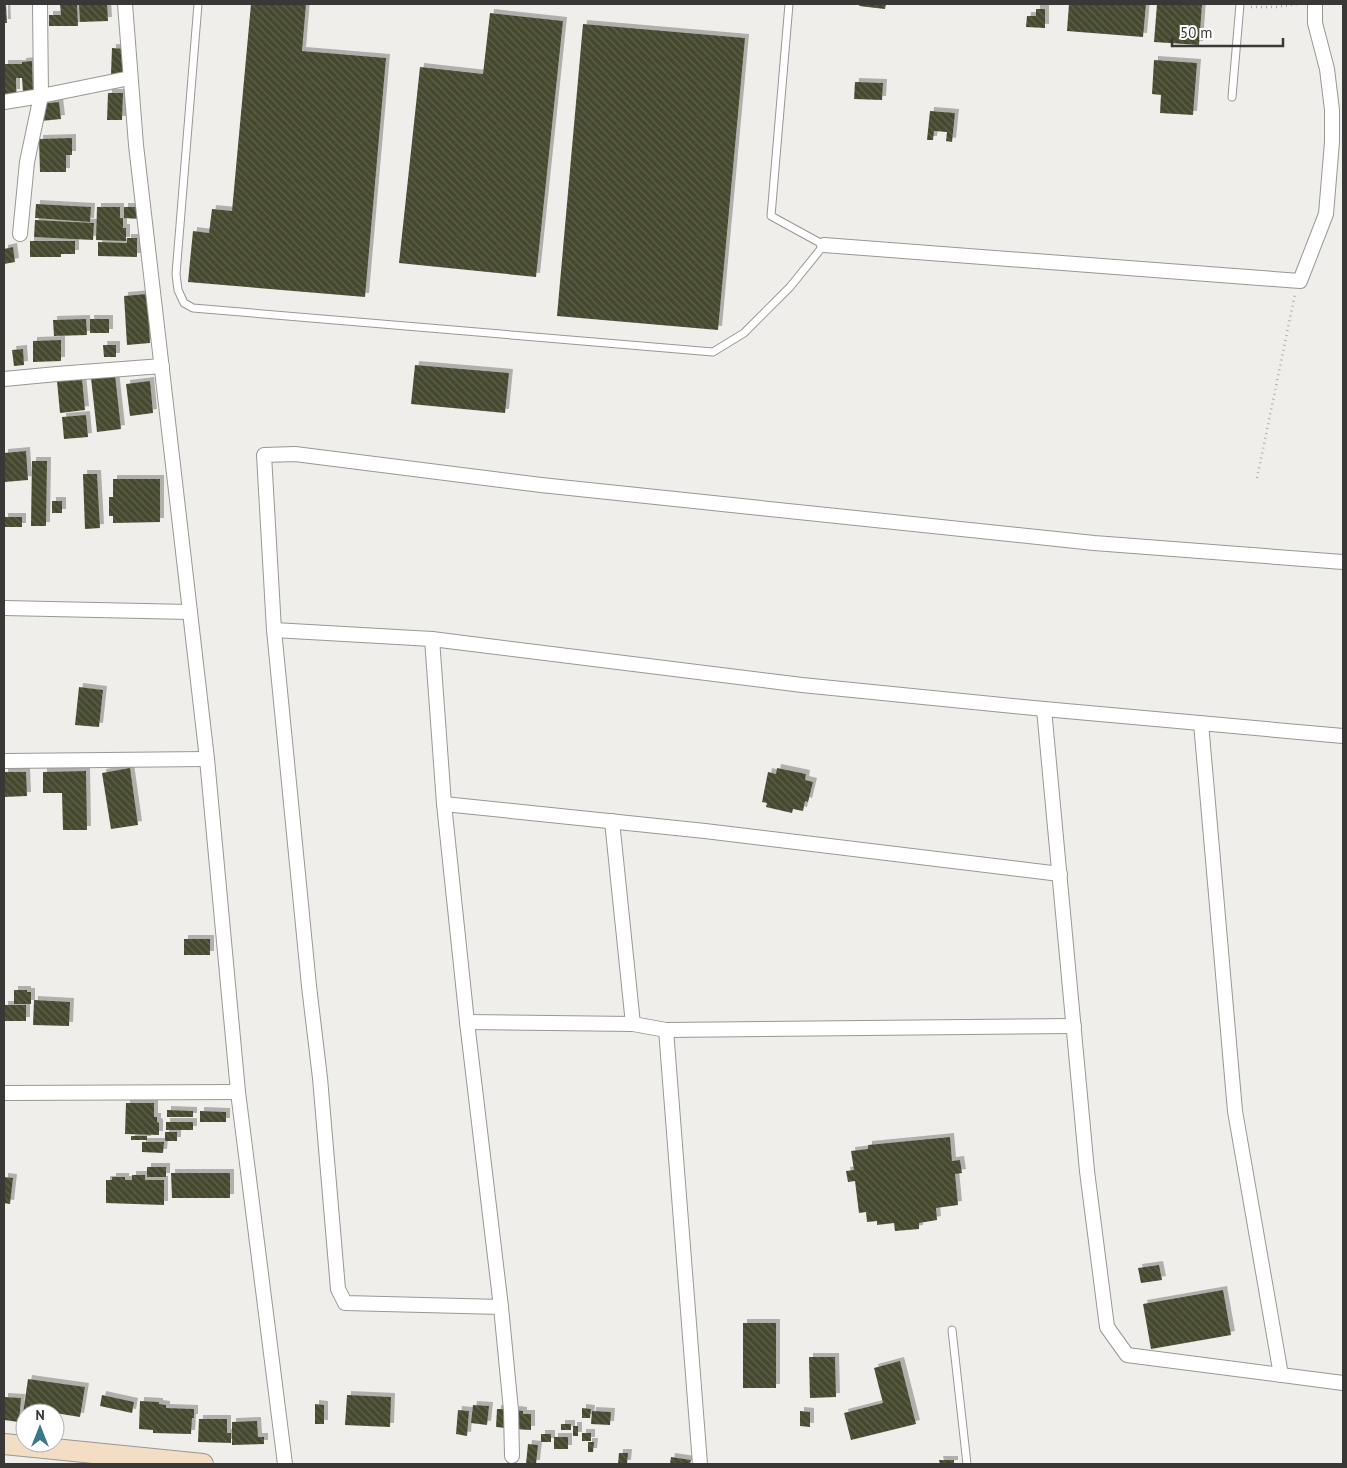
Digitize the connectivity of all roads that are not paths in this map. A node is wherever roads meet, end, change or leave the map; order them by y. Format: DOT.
graph roads {
  1 [pos="40,4"];
  2 [pos="125,4"];
  3 [pos="198,4"];
  4 [pos="790,4"];
  5 [pos="1315,4"];
  6 [pos="1240,5"];
  7 [pos="130,78"];
  8 [pos="41,96"];
  9 [pos="1232,96"];
  10 [pos="4,102"];
  11 [pos="20,234"];
  12 [pos="824,245"];
  13 [pos="162,366"];
  14 [pos="4,379"];
  15 [pos="1343,562"];
  16 [pos="4,608"];
  17 [pos="190,612"];
  18 [pos="274,630"];
  19 [pos="432,639"];
  20 [pos="1044,710"];
  21 [pos="1201,723"];
  22 [pos="1343,736"];
  23 [pos="208,759"];
  24 [pos="4,761"];
  25 [pos="444,804"];
  26 [pos="612,821"];
  27 [pos="1060,874"];
  28 [pos="467,1022"];
  29 [pos="633,1024"];
  30 [pos="1074,1026"];
  31 [pos="666,1030"];
  32 [pos="238,1092"];
  33 [pos="4,1094"];
  34 [pos="502,1307"];
  35 [pos="952,1330"];
  36 [pos="1281,1375"];
  37 [pos="1343,1383"];
  38 [pos="4,1444"];
  39 [pos="512,1456"];
  40 [pos="202,1464"];
  41 [pos="285,1464"];
  42 [pos="700,1464"];
  43 [pos="967,1464"];
  1 -- 8 [label="street"];
  2 -- 7 [label="street"];
  3 -- 12 [label="lane"];
  4 -- 12 [label="lane"];
  5 -- 12 [label="street"];
  6 -- 9 [label="lane"];
  7 -- 8 [label="street"];
  7 -- 13 [label="street"];
  8 -- 10 [label="street"];
  8 -- 11 [label="street"];
  13 -- 14 [label="street"];
  13 -- 17 [label="street"];
  15 -- 18 [label="street"];
  16 -- 17 [label="street"];
  17 -- 23 [label="street"];
  18 -- 19 [label="street"];
  18 -- 34 [label="street"];
  19 -- 20 [label="street"];
  19 -- 25 [label="street"];
  20 -- 21 [label="street"];
  20 -- 27 [label="street"];
  21 -- 22 [label="street"];
  21 -- 36 [label="street"];
  23 -- 24 [label="street"];
  23 -- 32 [label="street"];
  25 -- 26 [label="street"];
  25 -- 28 [label="street"];
  26 -- 27 [label="street"];
  26 -- 29 [label="street"];
  27 -- 30 [label="street"];
  28 -- 29 [label="street"];
  28 -- 34 [label="street"];
  29 -- 31 [label="street"];
  30 -- 31 [label="street"];
  30 -- 36 [label="street"];
  31 -- 42 [label="street"];
  32 -- 33 [label="street"];
  32 -- 41 [label="street"];
  34 -- 39 [label="street"];
  35 -- 43 [label="lane"];
  36 -- 37 [label="street"];
  38 -- 40 [label="main road"];
}
